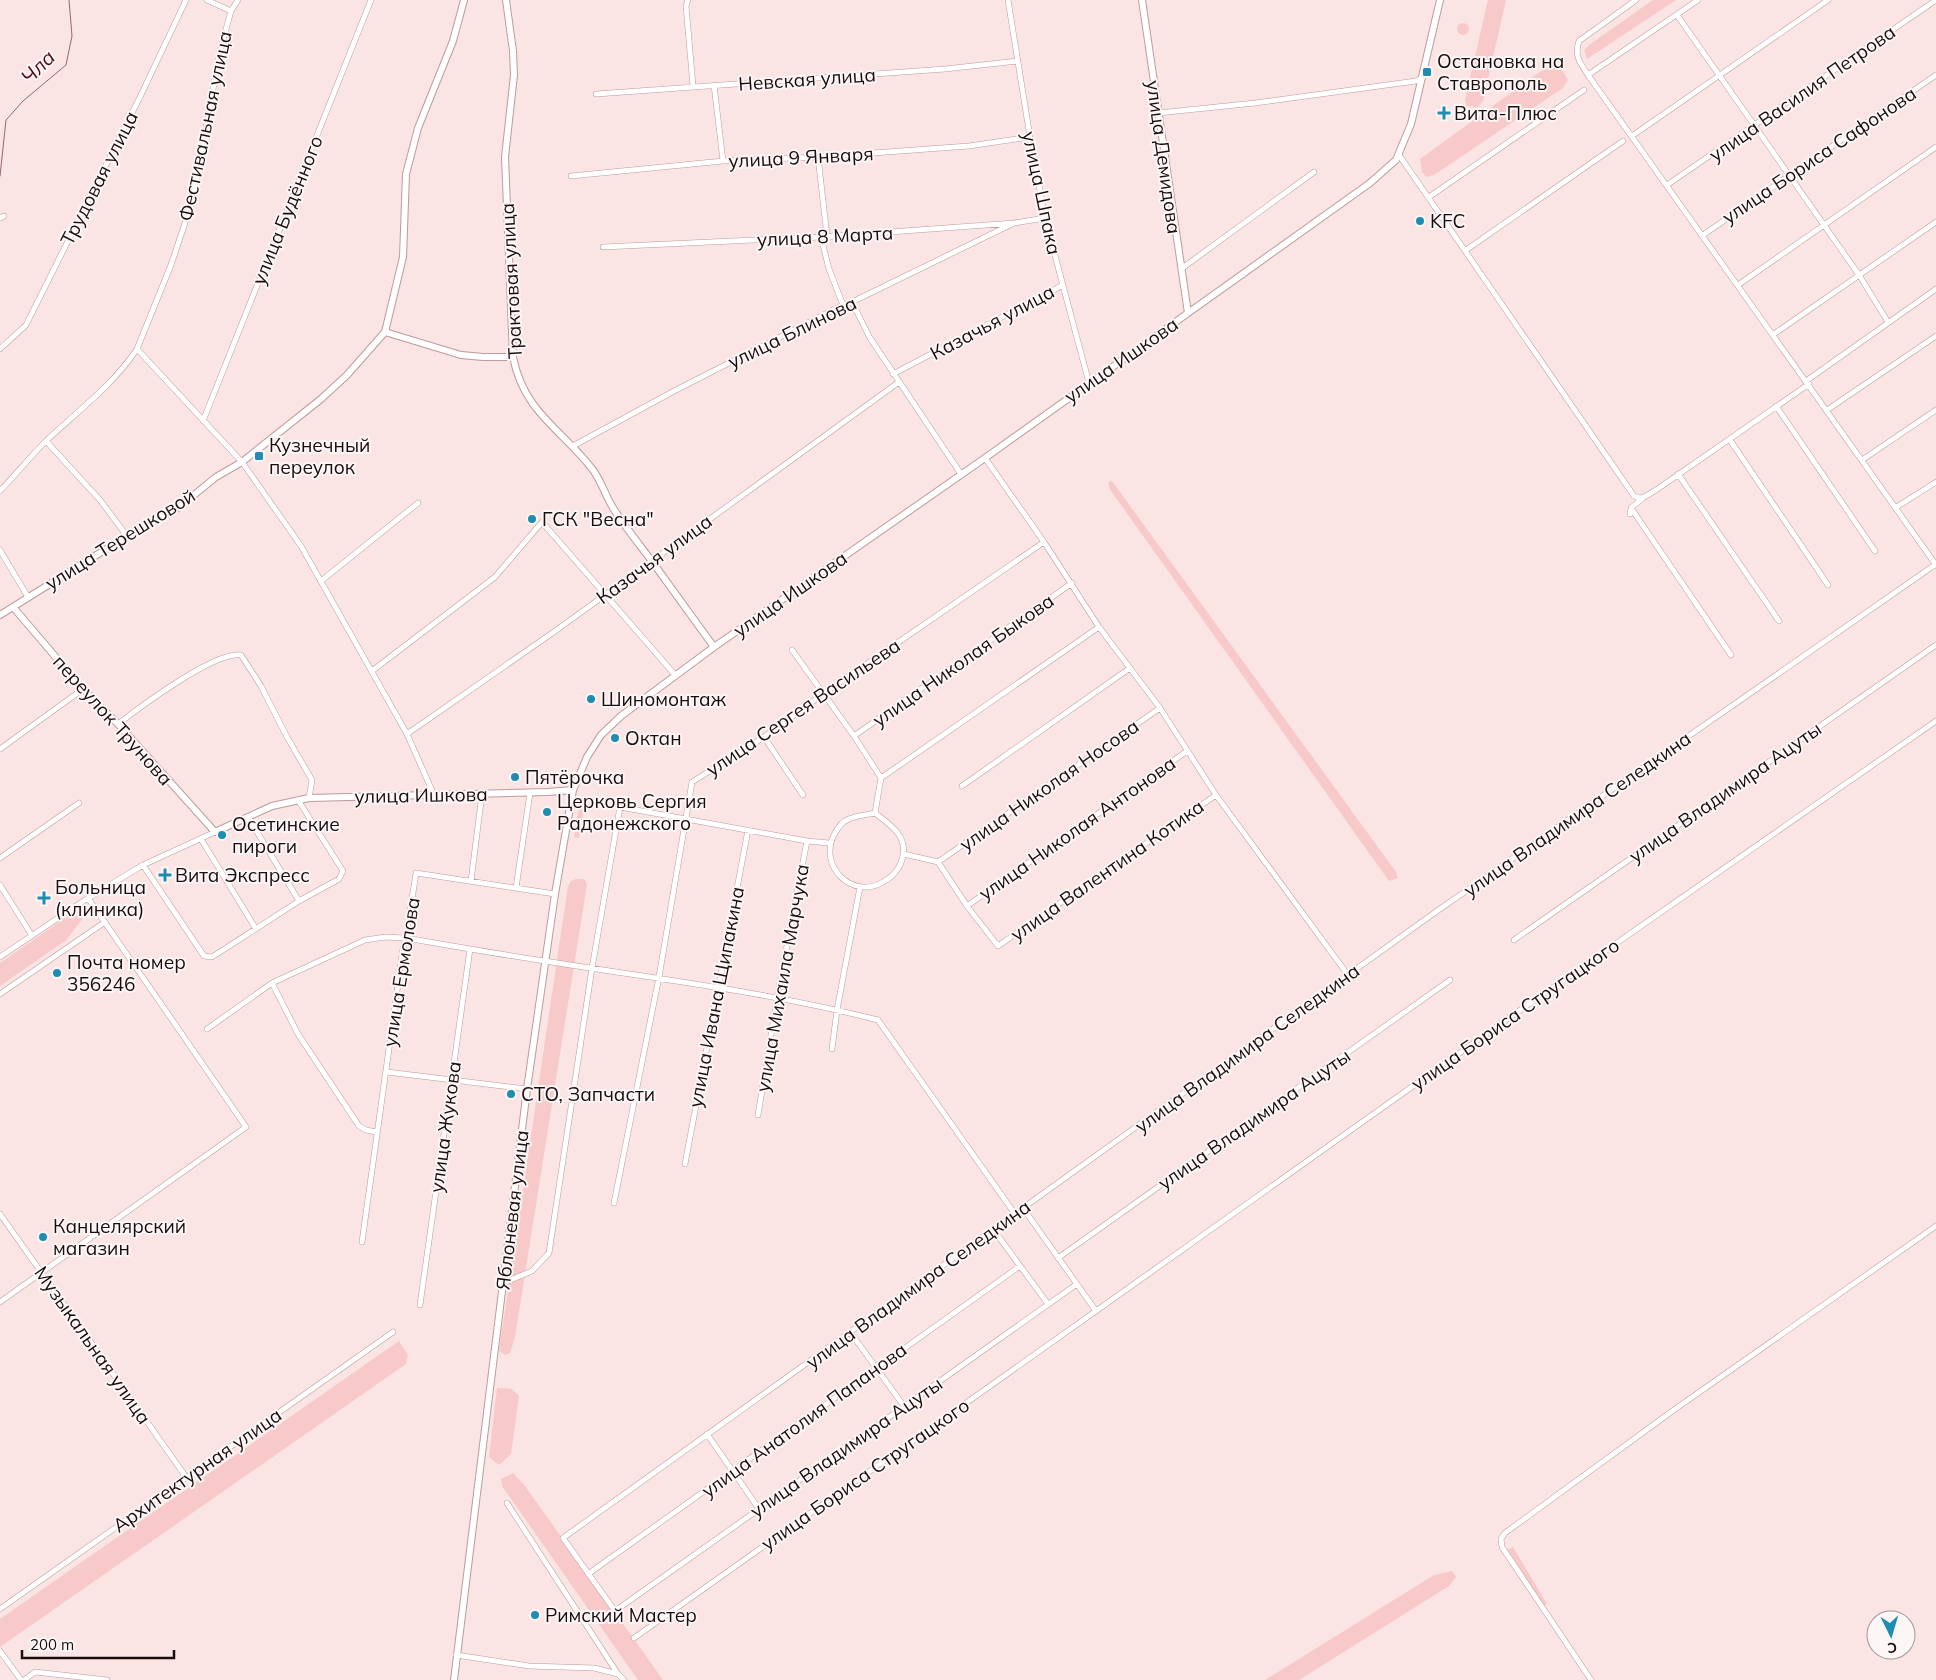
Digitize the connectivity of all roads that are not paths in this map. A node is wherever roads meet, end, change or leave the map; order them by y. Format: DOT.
graph roads {
  1 [pos="186,0"];
  2 [pos="207,0"];
  3 [pos="238,0"];
  4 [pos="371,0"];
  5 [pos="464,0"];
  6 [pos="506,0"];
  7 [pos="688,0"];
  8 [pos="1008,0"];
  9 [pos="1142,0"];
  10 [pos="1439,0"];
  11 [pos="1636,0"];
  12 [pos="1698,0"];
  13 [pos="1828,0"];
  14 [pos="1936,0"];
  15 [pos="230,11"];
  16 [pos="1677,15"];
  17 [pos="1018,61"];
  18 [pos="1588,75"];
  19 [pos="1720,75"];
  20 [pos="1936,76"];
  21 [pos="1422,78"];
  22 [pos="692,86"];
  23 [pos="714,86"];
  24 [pos="1584,90"];
  25 [pos="596,94"];
  26 [pos="1158,113"];
  27 [pos="1754,126"];
  28 [pos="1632,136"];
  29 [pos="1030,137"];
  30 [pos="1623,141"];
  31 [pos="1936,148"];
  32 [pos="1399,155"];
  33 [pos="818,157"];
  34 [pos="723,161"];
  35 [pos="1314,172"];
  36 [pos="571,176"];
  37 [pos="1789,176"];
  38 [pos="1667,185"];
  39 [pos="1429,197"];
  40 [pos="1045,218"];
  41 [pos="1936,222"];
  42 [pos="1014,223"];
  43 [pos="1823,226"];
  44 [pos="1703,235"];
  45 [pos="828,236"];
  46 [pos="821,237"];
  47 [pos="603,247"];
  48 [pos="1466,250"];
  49 [pos="1181,268"];
  50 [pos="1858,275"];
  51 [pos="1063,285"];
  52 [pos="1738,285"];
  53 [pos="1936,289"];
  54 [pos="852,302"];
  55 [pos="843,305"];
  56 [pos="1188,313"];
  57 [pos="1888,322"];
  58 [pos="385,332"];
  59 [pos="1774,334"];
  60 [pos="1936,336"];
  61 [pos="0,348"];
  62 [pos="138,349"];
  63 [pos="513,356"];
  64 [pos="893,374"];
  65 [pos="899,382"];
  66 [pos="1808,382"];
  67 [pos="1089,383"];
  68 [pos="1776,406"];
  69 [pos="1827,410"];
  70 [pos="1936,410"];
  71 [pos="203,421"];
  72 [pos="1730,440"];
  73 [pos="46,441"];
  74 [pos="573,446"];
  75 [pos="985,458"];
  76 [pos="1862,460"];
  77 [pos="242,462"];
  78 [pos="961,474"];
  79 [pos="1678,474"];
  80 [pos="1936,482"];
  81 [pos="0,491"];
  82 [pos="1643,498"];
  83 [pos="418,503"];
  84 [pos="1631,508"];
  85 [pos="1895,508"];
  86 [pos="1630,514"];
  87 [pos="128,536"];
  88 [pos="1044,542"];
  89 [pos="0,550"];
  90 [pos="1874,551"];
  91 [pos="652,560"];
  92 [pos="1936,564"];
  93 [pos="321,581"];
  94 [pos="1072,584"];
  95 [pos="1828,585"];
  96 [pos="605,594"];
  97 [pos="28,597"];
  98 [pos="13,607"];
  99 [pos="0,615"];
  100 [pos="1779,620"];
  101 [pos="1099,627"];
  102 [pos="1936,645"];
  103 [pos="714,647"];
  104 [pos="792,650"];
  105 [pos="1731,655"];
  106 [pos="1130,668"];
  107 [pos="372,672"];
  108 [pos="676,676"];
  109 [pos="84,689"];
  110 [pos="823,694"];
  111 [pos="1160,708"];
  112 [pos="1936,721"];
  113 [pos="118,724"];
  114 [pos="407,734"];
  115 [pos="854,736"];
  116 [pos="764,737"];
  117 [pos="0,749"];
  118 [pos="1187,751"];
  119 [pos="880,778"];
  120 [pos="962,786"];
  121 [pos="573,790"];
  122 [pos="530,792"];
  123 [pos="482,794"];
  124 [pos="434,795"];
  125 [pos="803,795"];
  126 [pos="1216,795"];
  127 [pos="309,798"];
  128 [pos="298,800"];
  129 [pos="79,803"];
  130 [pos="875,814"];
  131 [pos="248,818"];
  132 [pos="685,818"];
  133 [pos="748,830"];
  134 [pos="214,832"];
  135 [pos="201,839"];
  136 [pos="807,841"];
  137 [pos="830,843"];
  138 [pos="904,854"];
  139 [pos="0,858"];
  140 [pos="938,862"];
  141 [pos="143,865"];
  142 [pos="471,881"];
  143 [pos="0,885"];
  144 [pos="860,887"];
  145 [pos="516,888"];
  146 [pos="555,894"];
  147 [pos="88,898"];
  148 [pos="299,901"];
  149 [pos="967,906"];
  150 [pos="104,922"];
  151 [pos="256,929"];
  152 [pos="31,934"];
  153 [pos="406,938"];
  154 [pos="1514,940"];
  155 [pos="470,950"];
  156 [pos="0,957"];
  157 [pos="546,962"];
  158 [pos="592,968"];
  159 [pos="1348,975"];
  160 [pos="659,977"];
  161 [pos="1450,980"];
  162 [pos="272,983"];
  163 [pos="718,988"];
  164 [pos="0,994"];
  165 [pos="777,998"];
  166 [pos="837,1010"];
  167 [pos="208,1029"];
  168 [pos="832,1048"];
  169 [pos="387,1072"];
  170 [pos="452,1079"];
  171 [pos="527,1089"];
  172 [pos="758,1115"];
  173 [pos="376,1132"];
  174 [pos="685,1164"];
  175 [pos="614,1203"];
  176 [pos="1023,1208"];
  177 [pos="0,1214"];
  178 [pos="1015,1214"];
  179 [pos="1936,1226"];
  180 [pos="993,1229"];
  181 [pos="362,1242"];
  182 [pos="1058,1258"];
  183 [pos="1020,1266"];
  184 [pos="41,1272"];
  185 [pos="503,1282"];
  186 [pos="1077,1284"];
  187 [pos="0,1302"];
  188 [pos="1048,1304"];
  189 [pos="420,1305"];
  190 [pos="1096,1311"];
  191 [pos="393,1332"];
  192 [pos="850,1332"];
  193 [pos="877,1368"];
  194 [pos="904,1406"];
  195 [pos="707,1434"];
  196 [pos="732,1471"];
  197 [pos="186,1477"];
  198 [pos="507,1503"];
  199 [pos="759,1509"];
  200 [pos="588,1574"];
  201 [pos="0,1609"];
  202 [pos="634,1638"];
  203 [pos="0,1651"];
  204 [pos="456,1655"];
  205 [pos="42,1674"];
  206 [pos="618,1674"];
  207 [pos="75,1679"];
  208 [pos="23,1680"];
  209 [pos="42,1680"];
  210 [pos="107,1680"];
  211 [pos="454,1680"];
  212 [pos="624,1680"];
  213 [pos="1591,1680"];
  1 -- 61 [label="street, Трудовая улица"];
  2 -- 15 [label="street"];
  3 -- 15 [label="street, Фестивальная улица"];
  4 -- 71 [label="street, улица Будённого"];
  5 -- 58 [label="street, улица Терешковой"];
  6 -- 63 [label="street, Трактовая улица"];
  7 -- 22 [label="street"];
  8 -- 17 [label="street, улица Шпака"];
  9 -- 26 [label="street, улица Демидова"];
  10 -- 21 [label="street, улица Ишкова"];
  11 -- 18 [label="street"];
  12 -- 16 [label="street"];
  13 -- 19 [label="street"];
  14 -- 27 [label="street, улица Василия Петрова"];
  15 -- 62 [label="street, Фестивальная улица"];
  16 -- 18 [label="street"];
  16 -- 19 [label="street"];
  17 -- 23 [label="street, Невская улица"];
  17 -- 29 [label="street, улица Шпака"];
  18 -- 28 [label="street"];
  19 -- 27 [label="street"];
  19 -- 28 [label="street"];
  20 -- 37 [label="street, улица Бориса Сафонова"];
  21 -- 26 [label="street"];
  21 -- 32 [label="street, улица Ишкова"];
  22 -- 23 [label="street, Невская улица"];
  22 -- 25 [label="street, Невская улица"];
  23 -- 34 [label="street"];
  24 -- 39 [label="street"];
  26 -- 49 [label="street, улица Демидова"];
  27 -- 37 [label="street"];
  27 -- 38 [label="street, улица Василия Петрова"];
  28 -- 38 [label="street"];
  29 -- 33 [label="street, улица 9 Января"];
  29 -- 40 [label="street, улица Шпака"];
  30 -- 48 [label="street"];
  31 -- 43 [label="street"];
  32 -- 39 [label="street"];
  32 -- 56 [label="street, улица Ишкова"];
  33 -- 34 [label="street, улица 9 Января"];
  33 -- 45 [label="street"];
  34 -- 36 [label="street, улица 9 Января"];
  35 -- 49 [label="street"];
  37 -- 43 [label="street"];
  37 -- 44 [label="street, улица Бориса Сафонова"];
  38 -- 44 [label="street"];
  39 -- 48 [label="street"];
  40 -- 42 [label="street, улица 8 Марта"];
  40 -- 51 [label="street, улица Шпака"];
  41 -- 50 [label="street"];
  42 -- 45 [label="street, улица 8 Марта"];
  42 -- 54 [label="street, улица Блинова"];
  43 -- 50 [label="street"];
  43 -- 52 [label="street"];
  44 -- 52 [label="street"];
  45 -- 46 [label="street, улица 8 Марта"];
  46 -- 47 [label="street, улица 8 Марта"];
  46 -- 55 [label="street"];
  48 -- 82 [label="street"];
  49 -- 56 [label="street, улица Демидова"];
  50 -- 57 [label="street"];
  50 -- 59 [label="street"];
  51 -- 64 [label="street, Казачья улица"];
  51 -- 67 [label="street, улица Шпака"];
  52 -- 59 [label="street"];
  53 -- 57 [label="street"];
  54 -- 55 [label="street, улица Блинова"];
  54 -- 64 [label="street"];
  55 -- 74 [label="street, улица Блинова"];
  56 -- 67 [label="street, улица Ишкова"];
  57 -- 66 [label="street"];
  58 -- 63 [label="street"];
  58 -- 77 [label="street, улица Терешковой"];
  59 -- 66 [label="street"];
  60 -- 69 [label="street"];
  62 -- 71 [label="street"];
  62 -- 73 [label="street, Фестивальная улица"];
  63 -- 74 [label="street, Трактовая улица"];
  64 -- 65 [label="street"];
  65 -- 78 [label="street"];
  65 -- 91 [label="street, Казачья улица"];
  66 -- 68 [label="street"];
  66 -- 69 [label="street"];
  67 -- 75 [label="street, улица Ишкова"];
  68 -- 72 [label="street"];
  68 -- 90 [label="street"];
  69 -- 76 [label="street"];
  70 -- 76 [label="street"];
  71 -- 77 [label="street"];
  72 -- 79 [label="street"];
  72 -- 95 [label="street"];
  73 -- 81 [label="street, Фестивальная улица"];
  73 -- 87 [label="street"];
  74 -- 91 [label="street, Трактовая улица"];
  75 -- 78 [label="street, улица Ишкова"];
  75 -- 88 [label="street"];
  76 -- 85 [label="street"];
  77 -- 87 [label="street, улица Терешковой"];
  77 -- 93 [label="street"];
  78 -- 103 [label="street, улица Ишкова"];
  79 -- 82 [label="street"];
  79 -- 100 [label="street"];
  80 -- 85 [label="street"];
  82 -- 84 [label="street"];
  83 -- 93 [label="street"];
  84 -- 86 [label="street"];
  84 -- 105 [label="street"];
  85 -- 92 [label="street"];
  87 -- 97 [label="street, улица Терешковой"];
  88 -- 94 [label="street"];
  88 -- 110 [label="street, улица Сергея Васильева"];
  89 -- 97 [label="street"];
  91 -- 96 [label="street, Казачья улица"];
  91 -- 103 [label="street, Трактовая улица"];
  92 -- 159 [label="street, улица Владимира Селедкина"];
  93 -- 107 [label="street"];
  94 -- 101 [label="street"];
  94 -- 115 [label="street, улица Николая Быкова"];
  96 -- 107 [label="street"];
  96 -- 108 [label="street"];
  96 -- 114 [label="street, Казачья улица"];
  97 -- 98 [label="street, улица Терешковой"];
  98 -- 99 [label="street, улица Терешковой"];
  98 -- 109 [label="street, переулок Трунова"];
  101 -- 106 [label="street"];
  101 -- 119 [label="street"];
  102 -- 154 [label="street, улица Владимира Ацуты"];
  103 -- 108 [label="street, улица Ишкова"];
  104 -- 110 [label="street"];
  106 -- 111 [label="street"];
  106 -- 120 [label="street"];
  107 -- 114 [label="street"];
  108 -- 121 [label="street, улица Ишкова"];
  109 -- 113 [label="street, переулок Трунова"];
  109 -- 117 [label="street"];
  110 -- 115 [label="street"];
  110 -- 116 [label="street, улица Сергея Васильева"];
  111 -- 118 [label="street"];
  111 -- 140 [label="street, улица Николая Носова"];
  112 -- 190 [label="street, улица Бориса Стругацкого"];
  113 -- 127 [label="street"];
  113 -- 134 [label="street, переулок Трунова"];
  114 -- 124 [label="street"];
  115 -- 119 [label="street"];
  116 -- 125 [label="street"];
  116 -- 132 [label="street, улица Сергея Васильева"];
  118 -- 126 [label="street"];
  118 -- 149 [label="street, улица Николая Антонова"];
  119 -- 130 [label="street"];
  121 -- 122 [label="street, улица Ишкова"];
  121 -- 146 [label="street, Яблоневая улица"];
  122 -- 123 [label="street, улица Ишкова"];
  122 -- 145 [label="street"];
  123 -- 124 [label="street, улица Ишкова"];
  123 -- 142 [label="street"];
  124 -- 127 [label="street, улица Ишкова"];
  126 -- 149 [label="street, улица Валентина Котика"];
  126 -- 159 [label="street"];
  127 -- 128 [label="street, улица Ишкова"];
  128 -- 131 [label="street, улица Ишкова"];
  128 -- 148 [label="street"];
  129 -- 139 [label="street"];
  130 -- 137 [label="street"];
  130 -- 138 [label="street"];
  131 -- 134 [label="street, улица Ишкова"];
  131 -- 148 [label="street"];
  132 -- 133 [label="street"];
  132 -- 158 [label="street"];
  132 -- 160 [label="street, улица Сергея Васильева"];
  133 -- 136 [label="street"];
  133 -- 163 [label="street, улица Ивана Щипакина"];
  134 -- 135 [label="street, улица Ишкова"];
  135 -- 141 [label="street, улица Ишкова"];
  135 -- 151 [label="street"];
  136 -- 137 [label="street"];
  136 -- 165 [label="street, улица Михаила Марчука"];
  137 -- 144 [label="street"];
  138 -- 140 [label="street"];
  138 -- 144 [label="street"];
  140 -- 149 [label="street"];
  141 -- 147 [label="street, улица Ишкова"];
  141 -- 151 [label="street"];
  142 -- 145 [label="street"];
  142 -- 153 [label="street, улица Ермолова"];
  143 -- 152 [label="street"];
  144 -- 166 [label="street"];
  145 -- 146 [label="street"];
  146 -- 157 [label="street, Яблоневая улица"];
  147 -- 150 [label="street"];
  147 -- 152 [label="street, улица Ишкова"];
  148 -- 151 [label="street"];
  150 -- 164 [label="street"];
  150 -- 184 [label="street"];
  152 -- 156 [label="street, улица Ишкова"];
  153 -- 155 [label="street"];
  153 -- 162 [label="street"];
  153 -- 169 [label="street, улица Ермолова"];
  155 -- 157 [label="street"];
  155 -- 170 [label="street, улица Жукова"];
  157 -- 158 [label="street"];
  157 -- 171 [label="street, Яблоневая улица"];
  158 -- 160 [label="street"];
  158 -- 185 [label="street"];
  159 -- 176 [label="street, улица Владимира Селедкина"];
  160 -- 163 [label="street"];
  160 -- 175 [label="street, улица Сергея Васильева"];
  161 -- 182 [label="street, улица Владимира Ацуты"];
  162 -- 167 [label="street"];
  162 -- 173 [label="street"];
  163 -- 165 [label="street"];
  163 -- 174 [label="street, улица Ивана Щипакина"];
  165 -- 166 [label="street"];
  165 -- 172 [label="street, улица Михаила Марчука"];
  166 -- 168 [label="street"];
  166 -- 178 [label="street"];
  169 -- 170 [label="street"];
  169 -- 173 [label="street, улица Ермолова"];
  170 -- 171 [label="street"];
  170 -- 189 [label="street, улица Жукова"];
  171 -- 185 [label="street, Яблоневая улица"];
  173 -- 181 [label="street, улица Ермолова"];
  176 -- 178 [label="street, улица Владимира Селедкина"];
  176 -- 182 [label="street"];
  177 -- 184 [label="street, Музыкальная улица"];
  178 -- 180 [label="street, улица Владимира Селедкина"];
  179 -- 213 [label="street"];
  180 -- 183 [label="street"];
  180 -- 192 [label="street, улица Владимира Селедкина"];
  182 -- 186 [label="street"];
  183 -- 188 [label="street"];
  183 -- 193 [label="street, улица Анатолия Папанова"];
  184 -- 187 [label="street"];
  184 -- 197 [label="street, Музыкальная улица"];
  185 -- 204 [label="street, Яблоневая улица"];
  186 -- 188 [label="street, улица Владимира Ацуты"];
  186 -- 190 [label="street"];
  188 -- 194 [label="street, улица Владимира Ацуты"];
  190 -- 202 [label="street, улица Бориса Стругацкого"];
  191 -- 197 [label="street, Архитектурная улица"];
  192 -- 193 [label="street"];
  192 -- 195 [label="street, улица Владимира Селедкина"];
  193 -- 194 [label="street"];
  193 -- 196 [label="street, улица Анатолия Папанова"];
  194 -- 199 [label="street, улица Владимира Ацуты"];
  195 -- 196 [label="street"];
  195 -- 200 [label="street, улица Владимира Селедкина"];
  196 -- 199 [label="street"];
  196 -- 200 [label="street, улица Анатолия Папанова"];
  197 -- 201 [label="street, Архитектурная улица"];
  198 -- 206 [label="street"];
  199 -- 200 [label="street, улица Владимира Ацуты"];
  203 -- 208 [label="street"];
  204 -- 206 [label="street"];
  204 -- 211 [label="street, Яблоневая улица"];
  205 -- 207 [label="street"];
  205 -- 208 [label="street"];
  205 -- 209 [label="street"];
  206 -- 212 [label="street"];
  207 -- 210 [label="street"];
}
